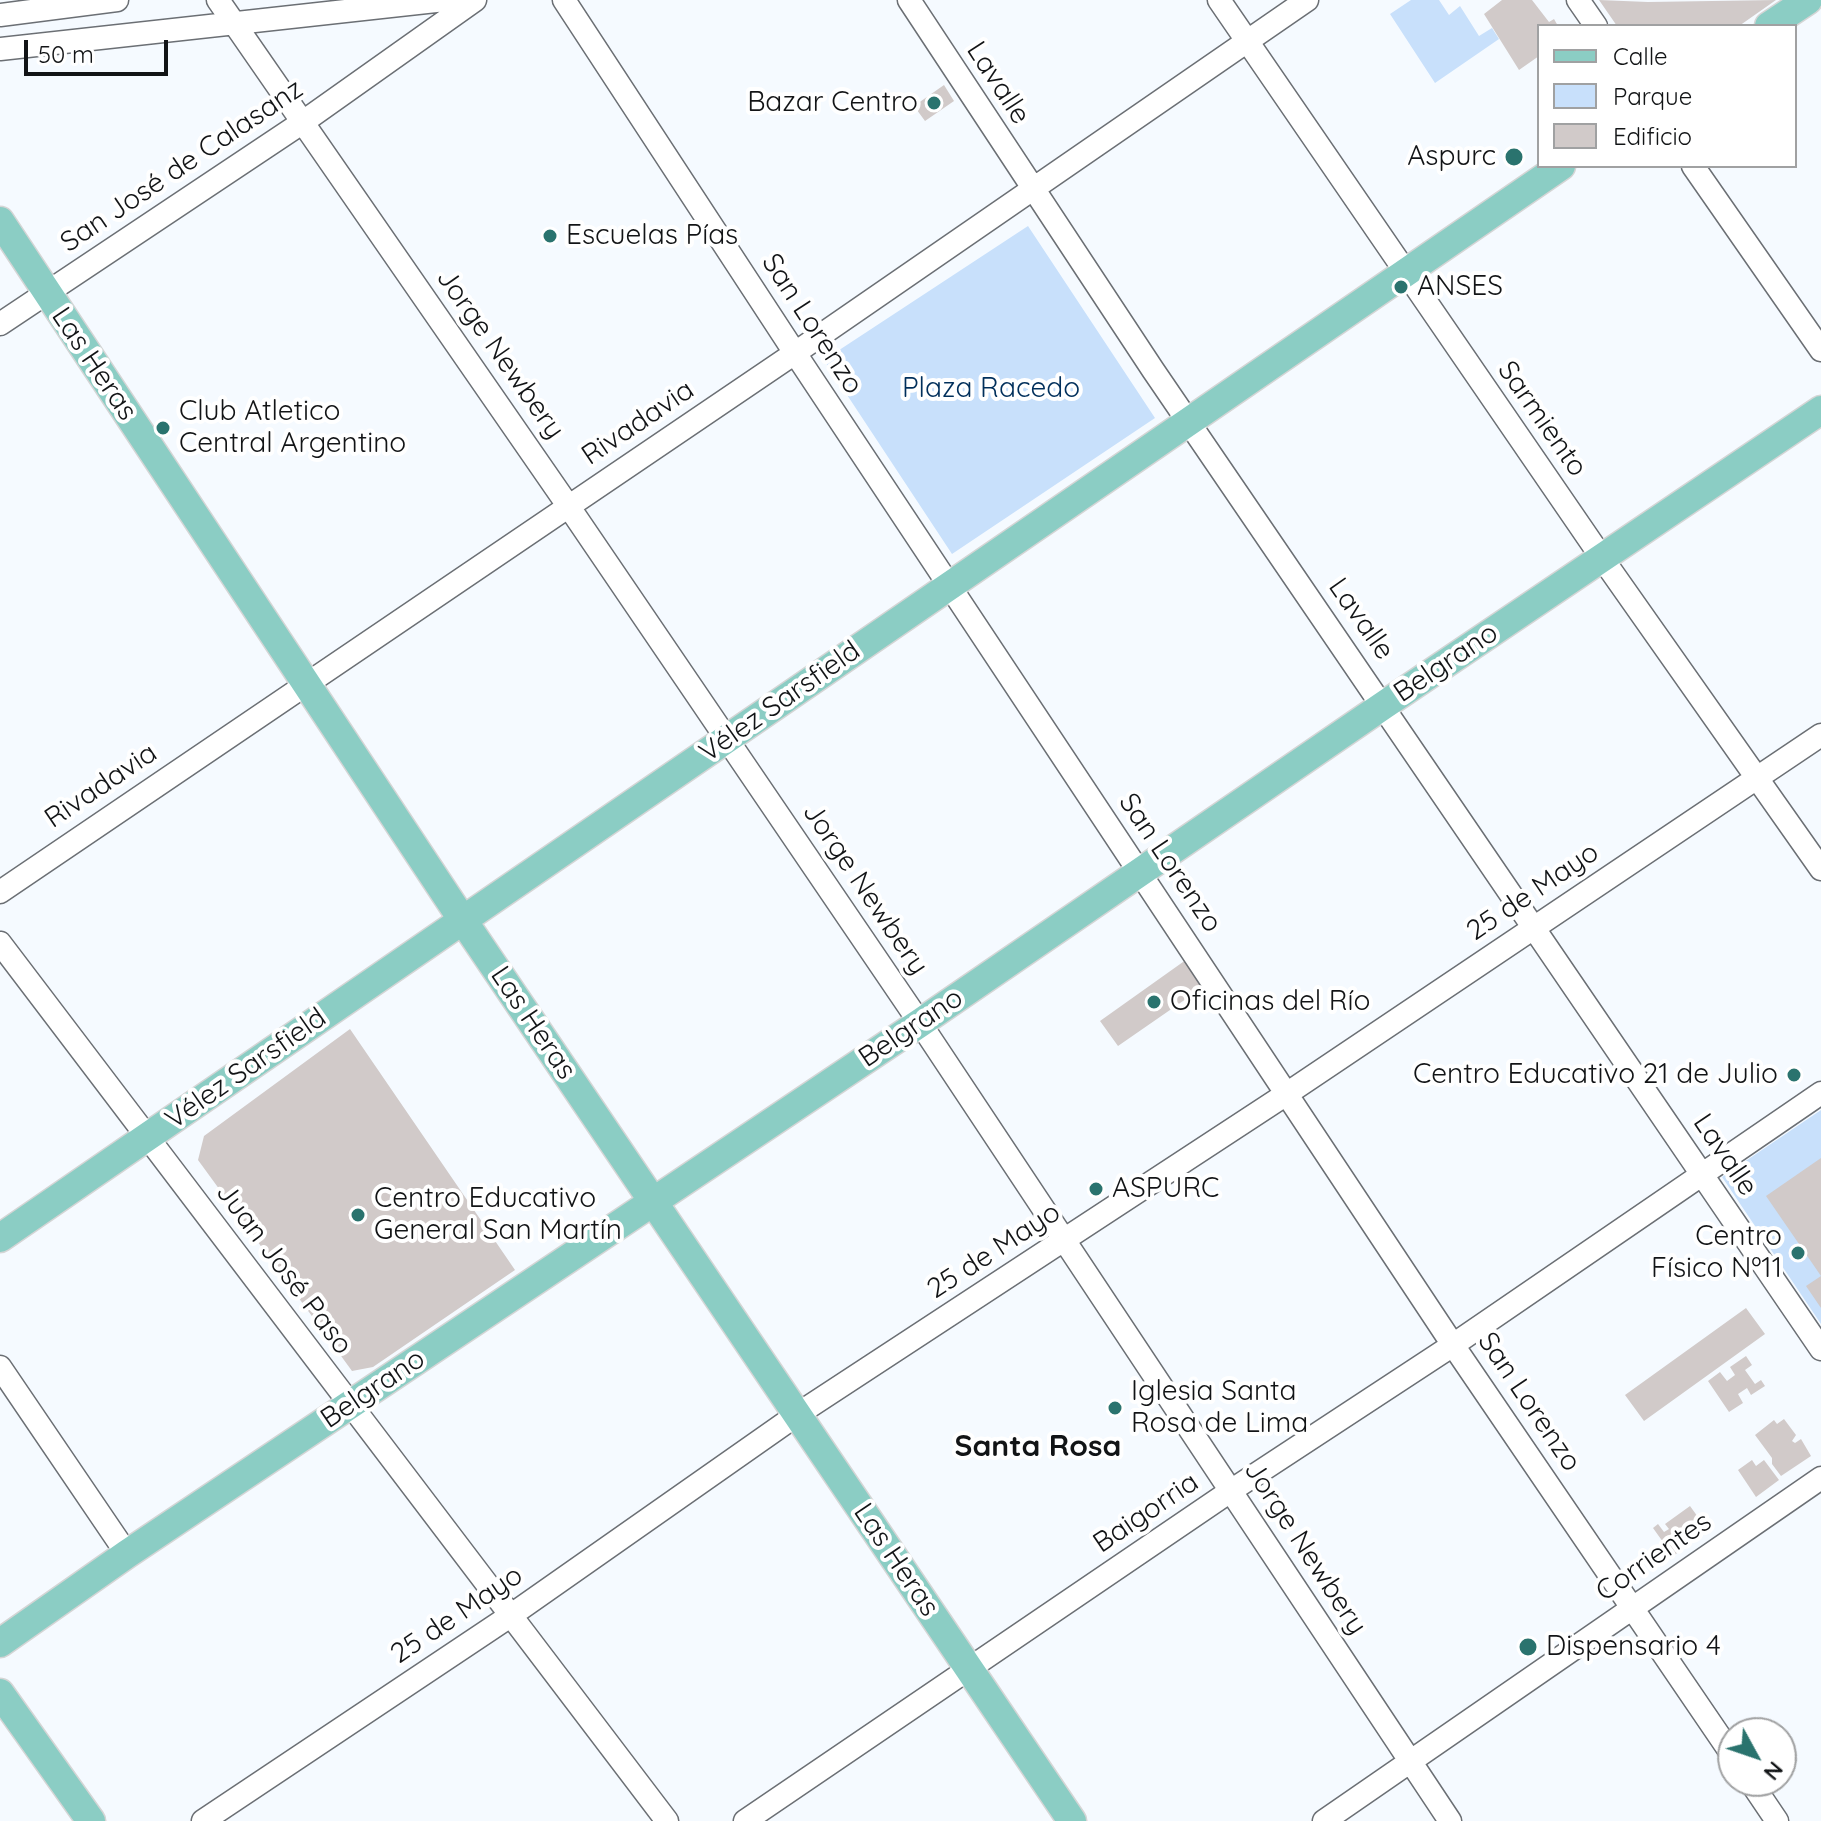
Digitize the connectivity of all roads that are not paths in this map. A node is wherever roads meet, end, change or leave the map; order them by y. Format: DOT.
graph roads {
  1 [pos="117,0"];
  2 [pos="218,0"];
  3 [pos="445,0"];
  4 [pos="475,0"];
  5 [pos="564,0"];
  6 [pos="909,0"];
  7 [pos="1219,0"];
  8 [pos="1307,0"];
  9 [pos="1578,0"];
  10 [pos="1808,0"];
  11 [pos="0,15"];
  12 [pos="233,22"];
  13 [pos="1595,24"];
  14 [pos="1772,24"];
  15 [pos="1249,41"];
  16 [pos="0,49"];
  17 [pos="303,122"];
  18 [pos="1558,168"];
  19 [pos="1694,168"];
  20 [pos="1031,190"];
  21 [pos="0,221"];
  22 [pos="1405,272"];
  23 [pos="46,293"];
  24 [pos="0,324"];
  25 [pos="1821,350"];
  26 [pos="795,353"];
  27 [pos="1821,410"];
  28 [pos="1189,422"];
  29 [pos="569,507"];
  30 [pos="1602,558"];
  31 [pos="949,585"];
  32 [pos="307,682"];
  33 [pos="1384,705"];
  34 [pos="1821,735"];
  35 [pos="726,740"];
  36 [pos="1758,777"];
  37 [pos="1821,869"];
  38 [pos="1139,872"];
  39 [pos="0,892"];
  40 [pos="462,919"];
  41 [pos="1534,928"];
  42 [pos="0,943"];
  43 [pos="920,1023"];
  44 [pos="1288,1093"];
  45 [pos="1821,1093"];
  46 [pos="148,1137"];
  47 [pos="1703,1175"];
  48 [pos="655,1201"];
  49 [pos="0,1238"];
  50 [pos="1064,1242"];
  51 [pos="1453,1345"];
  52 [pos="1821,1349"];
  53 [pos="0,1367"];
  54 [pos="349,1405"];
  55 [pos="798,1414"];
  56 [pos="1821,1478"];
  57 [pos="1232,1490"];
  58 [pos="127,1554"];
  59 [pos="1634,1608"];
  60 [pos="510,1616"];
  61 [pos="0,1643"];
  62 [pos="970,1670"];
  63 [pos="0,1693"];
  64 [pos="1717,1732"];
  65 [pos="1410,1762"];
  66 [pos="1761,1797"];
  67 [pos="91,1821"];
  68 [pos="203,1821"];
  69 [pos="667,1821"];
  70 [pos="745,1821"];
  71 [pos="1072,1821"];
  72 [pos="1324,1821"];
  73 [pos="1450,1821"];
  74 [pos="1777,1821"];
  1 -- 11 [label="street"];
  2 -- 12 [label="street, Jorge Newbery"];
  3 -- 12 [label="street"];
  4 -- 17 [label="street, San José de Calasanz"];
  5 -- 26 [label="street, San Lorenzo"];
  6 -- 20 [label="street, Lavalle"];
  7 -- 15 [label="street, Sarmiento"];
  8 -- 15 [label="street, Rivadavia"];
  9 -- 13 [label="street"];
  10 -- 14 [label="main road"];
  12 -- 16 [label="street"];
  12 -- 17 [label="street, Jorge Newbery"];
  15 -- 20 [label="street, Rivadavia"];
  15 -- 22 [label="street, Sarmiento"];
  17 -- 23 [label="street, San José de Calasanz"];
  17 -- 29 [label="street, Jorge Newbery"];
  18 -- 22 [label="main road, Vélez Sarsfield"];
  19 -- 25 [label="street"];
  20 -- 26 [label="street, Rivadavia"];
  20 -- 28 [label="street, Lavalle"];
  21 -- 23 [label="main road, Las Heras"];
  22 -- 28 [label="main road, Vélez Sarsfield"];
  22 -- 30 [label="street, Sarmiento"];
  23 -- 24 [label="street, San José de Calasanz"];
  23 -- 32 [label="main road, Las Heras"];
  26 -- 29 [label="street, Rivadavia"];
  26 -- 31 [label="street, San Lorenzo"];
  27 -- 30 [label="main road, Belgrano"];
  28 -- 31 [label="main road, Vélez Sarsfield"];
  28 -- 33 [label="street, Lavalle"];
  29 -- 32 [label="street, Rivadavia"];
  29 -- 35 [label="street, Jorge Newbery"];
  30 -- 33 [label="main road, Belgrano"];
  30 -- 36 [label="street, Sarmiento"];
  31 -- 35 [label="main road, Vélez Sarsfield"];
  31 -- 38 [label="street, San Lorenzo"];
  32 -- 39 [label="street, Rivadavia"];
  32 -- 40 [label="main road, Las Heras"];
  33 -- 38 [label="main road, Belgrano"];
  33 -- 41 [label="street, Lavalle"];
  34 -- 36 [label="street, 25 de Mayo"];
  35 -- 40 [label="main road, Vélez Sarsfield"];
  35 -- 43 [label="street, Jorge Newbery"];
  36 -- 37 [label="street, Sarmiento"];
  36 -- 41 [label="street, 25 de Mayo"];
  38 -- 43 [label="main road, Belgrano"];
  38 -- 44 [label="street, San Lorenzo"];
  40 -- 46 [label="main road, Vélez Sarsfield"];
  40 -- 48 [label="main road, Las Heras"];
  41 -- 44 [label="street, 25 de Mayo"];
  41 -- 47 [label="street, Lavalle"];
  42 -- 46 [label="street, Juan José Paso"];
  43 -- 48 [label="main road, Belgrano"];
  43 -- 50 [label="street, Jorge Newbery"];
  44 -- 50 [label="street, 25 de Mayo"];
  44 -- 51 [label="street, San Lorenzo"];
  45 -- 47 [label="street, Baigorria"];
  46 -- 49 [label="main road, Vélez Sarsfield"];
  46 -- 54 [label="street, Juan José Paso"];
  47 -- 51 [label="street, Baigorria"];
  47 -- 52 [label="street, Lavalle"];
  48 -- 54 [label="main road, Belgrano"];
  48 -- 55 [label="main road, Las Heras"];
  50 -- 55 [label="street, 25 de Mayo"];
  50 -- 57 [label="street, Jorge Newbery"];
  51 -- 57 [label="street, Baigorria"];
  51 -- 59 [label="street, San Lorenzo"];
  53 -- 58 [label="street"];
  54 -- 58 [label="main road, Belgrano"];
  54 -- 60 [label="street, Juan José Paso"];
  55 -- 60 [label="street, 25 de Mayo"];
  55 -- 62 [label="main road, Las Heras"];
  56 -- 59 [label="street, Corrientes"];
  57 -- 62 [label="street, Baigorria"];
  57 -- 65 [label="street, Jorge Newbery"];
  58 -- 61 [label="main road, Belgrano"];
  59 -- 64 [label="street, San Lorenzo"];
  59 -- 65 [label="street, Corrientes"];
  60 -- 68 [label="street, 25 de Mayo"];
  60 -- 69 [label="street, Juan José Paso"];
  62 -- 70 [label="street, Baigorria"];
  62 -- 71 [label="main road, Las Heras"];
  63 -- 67 [label="main road"];
  65 -- 72 [label="street, Corrientes"];
  65 -- 73 [label="street, Jorge Newbery"];
  66 -- 74 [label="street"];
}
